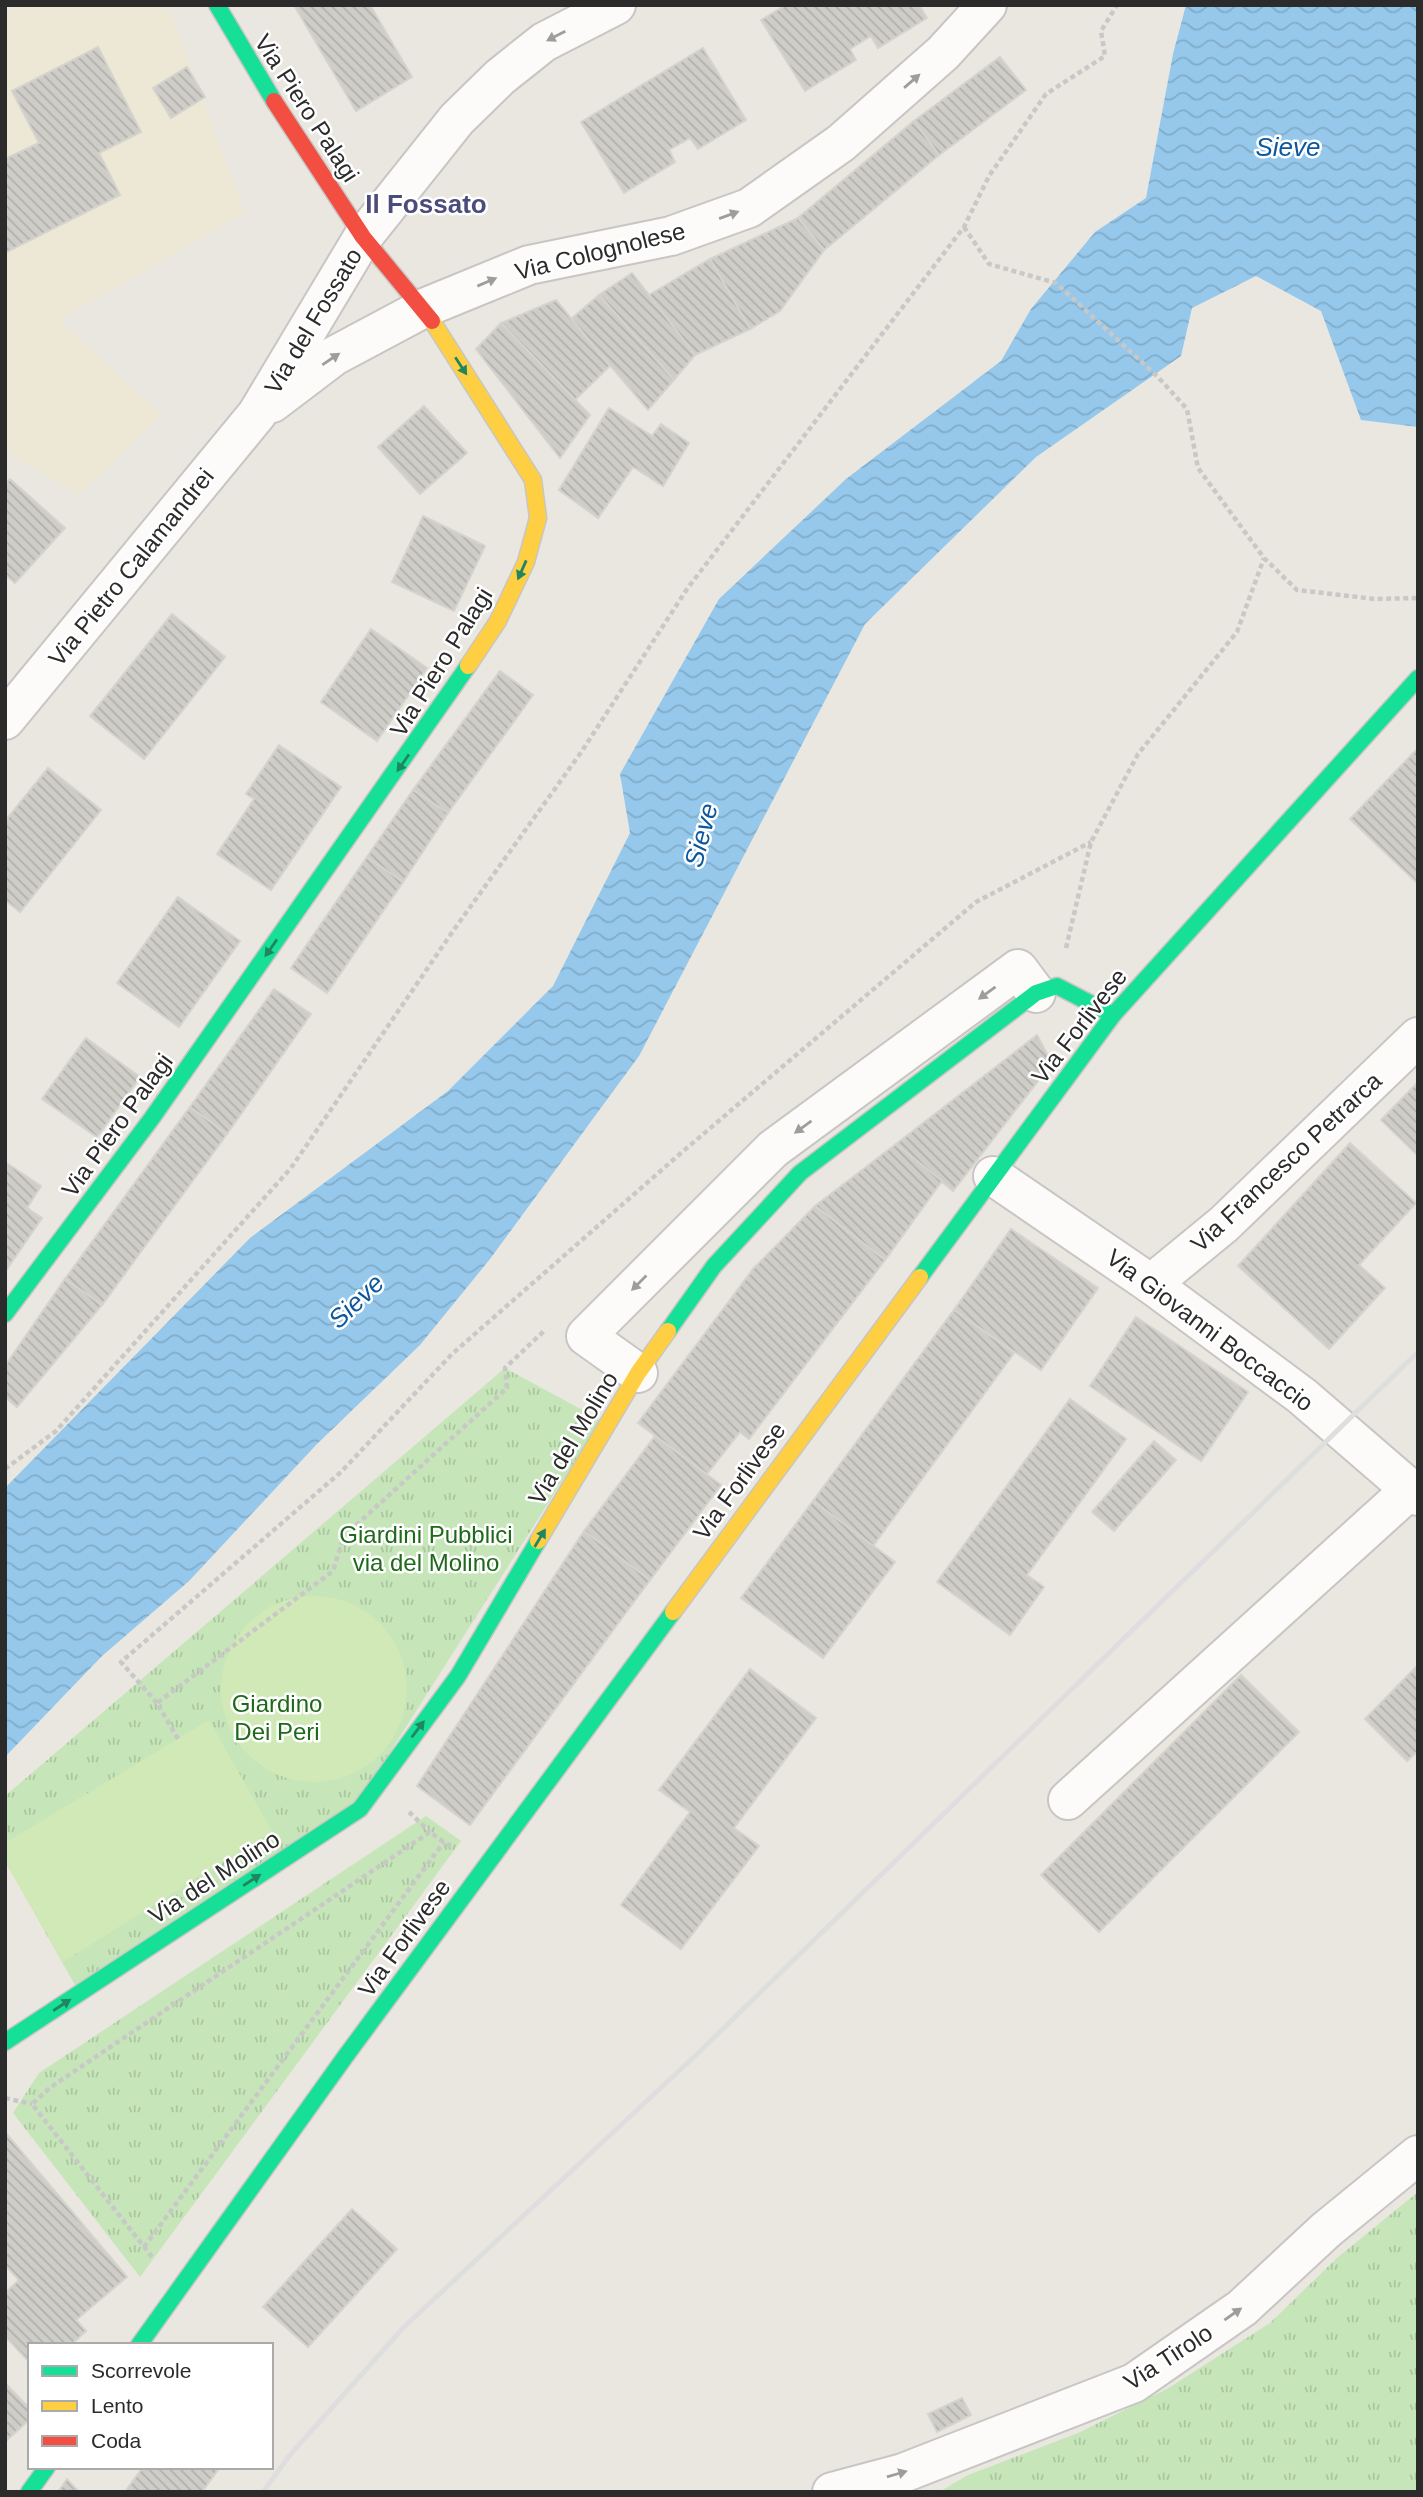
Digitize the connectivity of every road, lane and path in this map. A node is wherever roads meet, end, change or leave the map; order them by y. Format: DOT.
graph roads {
  1 [pos="218,5"];
  2 [pos="616,5"];
  3 [pos="987,5"];
  4 [pos="1117,5"];
  5 [pos="964,226"];
  6 [pos="363,237"];
  7 [pos="424,308"];
  8 [pos="257,414"];
  9 [pos="1264,558"];
  10 [pos="1418,598"];
  11 [pos="1418,678"];
  12 [pos="5,720"];
  13 [pos="1091,842"];
  14 [pos="1046,989"];
  15 [pos="1112,1015"];
  16 [pos="1418,1037"];
  17 [pos="993,1176"];
  18 [pos="1151,1284"];
  19 [pos="5,1314"];
  20 [pos="586,1336"];
  21 [pos="638,1373"];
  22 [pos="5,1469"];
  23 [pos="1414,1493"];
  24 [pos="157,1703"];
  25 [pos="178,1739"];
  26 [pos="1068,1800"];
  27 [pos="444,1842"];
  28 [pos="484,1868"];
  29 [pos="5,2042"];
  30 [pos="5,2098"];
  31 [pos="33,2104"];
  32 [pos="1418,2155"];
  33 [pos="144,2247"];
  34 [pos="154,2259"];
  35 [pos="140,2343"];
  36 [pos="46,2469"];
  37 [pos="29,2492"];
  38 [pos="832,2492"];
  1 -- 6 [label="street, Via Piero Palagi"];
  2 -- 6 [label="street, Via del Fossato, one-way"];
  7 -- 3 [label="street, Via Colognolese, one-way"];
  4 -- 5 [label="path"];
  5 -- 9 [label="path"];
  5 -- 22 [label="path"];
  6 -- 7 [label="street, Via Piero Palagi"];
  6 -- 8 [label="street, Via del Fossato"];
  8 -- 7 [label="street, Via Colognolese, one-way"];
  7 -- 19 [label="street, Via Piero Palagi, one-way"];
  8 -- 12 [label="street, Via Pietro Calamandrei"];
  9 -- 10 [label="path"];
  9 -- 13 [label="path"];
  11 -- 15 [label="street, Via Forlivese"];
  13 -- 14 [label="path"];
  13 -- 24 [label="path"];
  14 -- 15 [label="street"];
  14 -- 20 [label="street, one-way"];
  14 -- 21 [label="street, Via del Molino"];
  15 -- 17 [label="street, Via Forlivese"];
  16 -- 18 [label="street, Via Francesco Petrarca"];
  17 -- 18 [label="street, Via Giovanni Boccaccio"];
  17 -- 28 [label="street, Via Forlivese"];
  18 -- 23 [label="street, Via Giovanni Boccaccio"];
  20 -- 21 [label="street"];
  20 -- 24 [label="path"];
  29 -- 21 [label="street, Via del Molino, one-way"];
  23 -- 26 [label="street"];
  24 -- 25 [label="path"];
  27 -- 28 [label="path"];
  27 -- 31 [label="path"];
  27 -- 33 [label="path"];
  28 -- 35 [label="street, Via Forlivese"];
  30 -- 31 [label="path"];
  31 -- 33 [label="path"];
  38 -- 32 [label="street, Via Tirolo, one-way"];
  33 -- 34 [label="path"];
  36 -- 37 [label="street"];
}
